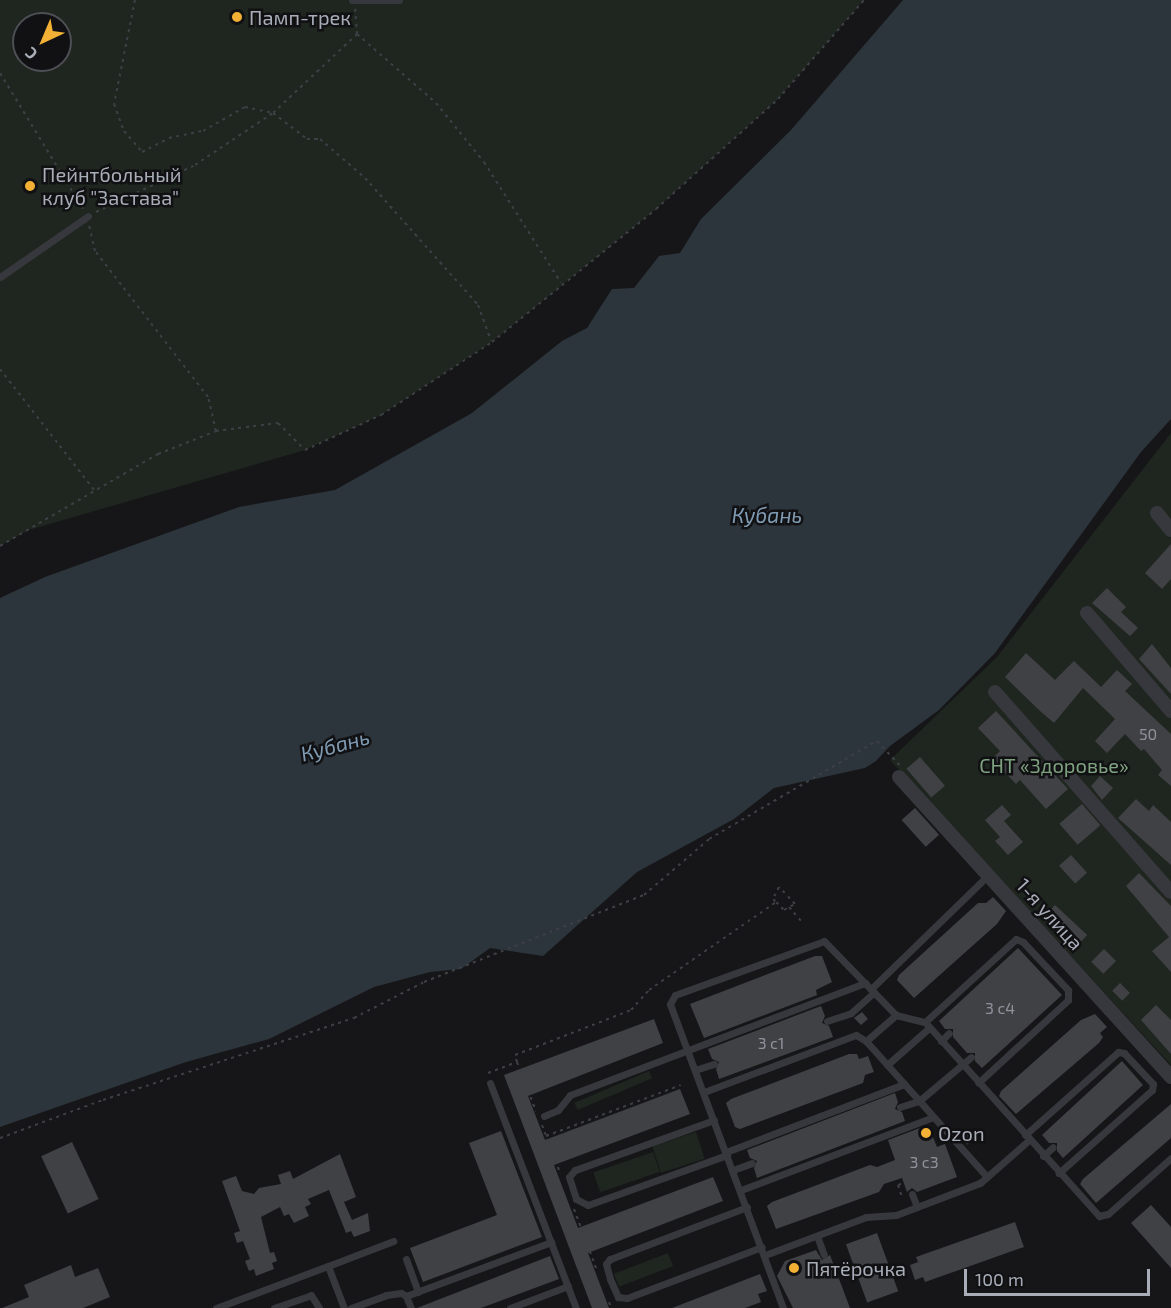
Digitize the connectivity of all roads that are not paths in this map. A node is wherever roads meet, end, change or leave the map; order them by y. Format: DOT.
graph roads {
  1 [pos="399,0"];
  2 [pos="354,1"];
  3 [pos="88,216"];
  4 [pos="0,277"];
  5 [pos="1158,513"];
  6 [pos="1171,530"];
  7 [pos="1087,613"];
  8 [pos="995,692"];
  9 [pos="1171,711"];
  10 [pos="900,772"];
  11 [pos="982,881"];
  12 [pos="1171,892"];
  13 [pos="870,988"];
  14 [pos="896,1015"];
  15 [pos="827,1022"];
  16 [pos="927,1025"];
  17 [pos="949,1033"];
  18 [pos="866,1041"];
  19 [pos="941,1041"];
  20 [pos="687,1049"];
  21 [pos="971,1057"];
  22 [pos="714,1064"];
  23 [pos="887,1065"];
  24 [pos="962,1065"];
  25 [pos="695,1070"];
  26 [pos="1171,1077"];
  27 [pos="490,1083"];
  28 [pos="978,1083"];
  29 [pos="904,1084"];
  30 [pos="704,1092"];
  31 [pos="919,1101"];
  32 [pos="900,1107"];
  33 [pos="544,1116"];
  34 [pos="933,1117"];
  35 [pos="714,1120"];
  36 [pos="1027,1137"];
  37 [pos="1053,1147"];
  38 [pos="727,1153"];
  39 [pos="1043,1156"];
  40 [pos="1171,1158"];
  41 [pos="752,1163"];
  42 [pos="733,1170"];
  43 [pos="1059,1173"];
  44 [pos="987,1177"];
  45 [pos="741,1190"];
  46 [pos="912,1194"];
  47 [pos="747,1207"];
  48 [pos="917,1207"];
  49 [pos="817,1236"];
  50 [pos="393,1241"];
  51 [pos="551,1242"];
  52 [pos="762,1247"];
  53 [pos="765,1255"];
  54 [pos="824,1255"];
  55 [pos="406,1259"];
  56 [pos="328,1266"];
  57 [pos="421,1276"];
  58 [pos="413,1279"];
  59 [pos="568,1286"];
  60 [pos="418,1292"];
  61 [pos="406,1296"];
  62 [pos="216,1308"];
  63 [pos="274,1308"];
  64 [pos="319,1308"];
  65 [pos="344,1308"];
  66 [pos="351,1308"];
  67 [pos="411,1308"];
  68 [pos="510,1308"];
  69 [pos="576,1308"];
  70 [pos="783,1308"];
  1 -- 2 [label="lane"];
  3 -- 4 [label="lane"];
  5 -- 6 [label="street"];
  7 -- 9 [label="street"];
  8 -- 12 [label="street"];
  10 -- 26 [label="street, 1-я улица"];
  11 -- 13 [label="lane"];
  13 -- 14 [label="lane"];
  13 -- 15 [label="lane"];
  13 -- 20 [label="lane"];
  13 -- 20 [label="lane"];
  14 -- 16 [label="lane"];
  14 -- 18 [label="lane"];
  16 -- 19 [label="lane"];
  16 -- 23 [label="lane"];
  16 -- 28 [label="lane"];
  17 -- 19 [label="lane"];
  18 -- 23 [label="lane"];
  18 -- 30 [label="lane"];
  19 -- 24 [label="lane"];
  20 -- 25 [label="lane"];
  20 -- 33 [label="lane"];
  21 -- 24 [label="lane"];
  22 -- 25 [label="lane"];
  23 -- 29 [label="lane"];
  24 -- 28 [label="lane"];
  24 -- 31 [label="lane"];
  25 -- 30 [label="lane"];
  27 -- 51 [label="lane"];
  28 -- 36 [label="lane"];
  29 -- 31 [label="lane"];
  29 -- 38 [label="lane"];
  30 -- 35 [label="lane"];
  31 -- 32 [label="lane"];
  31 -- 34 [label="lane"];
  34 -- 44 [label="lane"];
  34 -- 45 [label="lane"];
  35 -- 38 [label="lane"];
  35 -- 38 [label="lane"];
  36 -- 39 [label="lane"];
  36 -- 43 [label="lane"];
  36 -- 44 [label="lane"];
  37 -- 39 [label="lane"];
  38 -- 42 [label="lane"];
  39 -- 43 [label="lane"];
  40 -- 43 [label="lane"];
  41 -- 42 [label="lane"];
  42 -- 45 [label="lane"];
  44 -- 48 [label="lane"];
  45 -- 47 [label="lane"];
  46 -- 48 [label="lane"];
  47 -- 52 [label="lane"];
  47 -- 52 [label="lane"];
  48 -- 49 [label="lane"];
  49 -- 53 [label="lane"];
  49 -- 54 [label="lane"];
  50 -- 56 [label="lane"];
  51 -- 59 [label="lane"];
  51 -- 60 [label="lane"];
  52 -- 53 [label="lane"];
  53 -- 70 [label="lane"];
  55 -- 58 [label="lane"];
  56 -- 62 [label="lane"];
  56 -- 65 [label="lane"];
  57 -- 58 [label="lane"];
  58 -- 60 [label="lane"];
  59 -- 68 [label="lane"];
  59 -- 69 [label="lane"];
  60 -- 61 [label="lane"];
  61 -- 66 [label="lane"];
  61 -- 67 [label="lane"];
  63 -- 64 [label="lane"];
}
